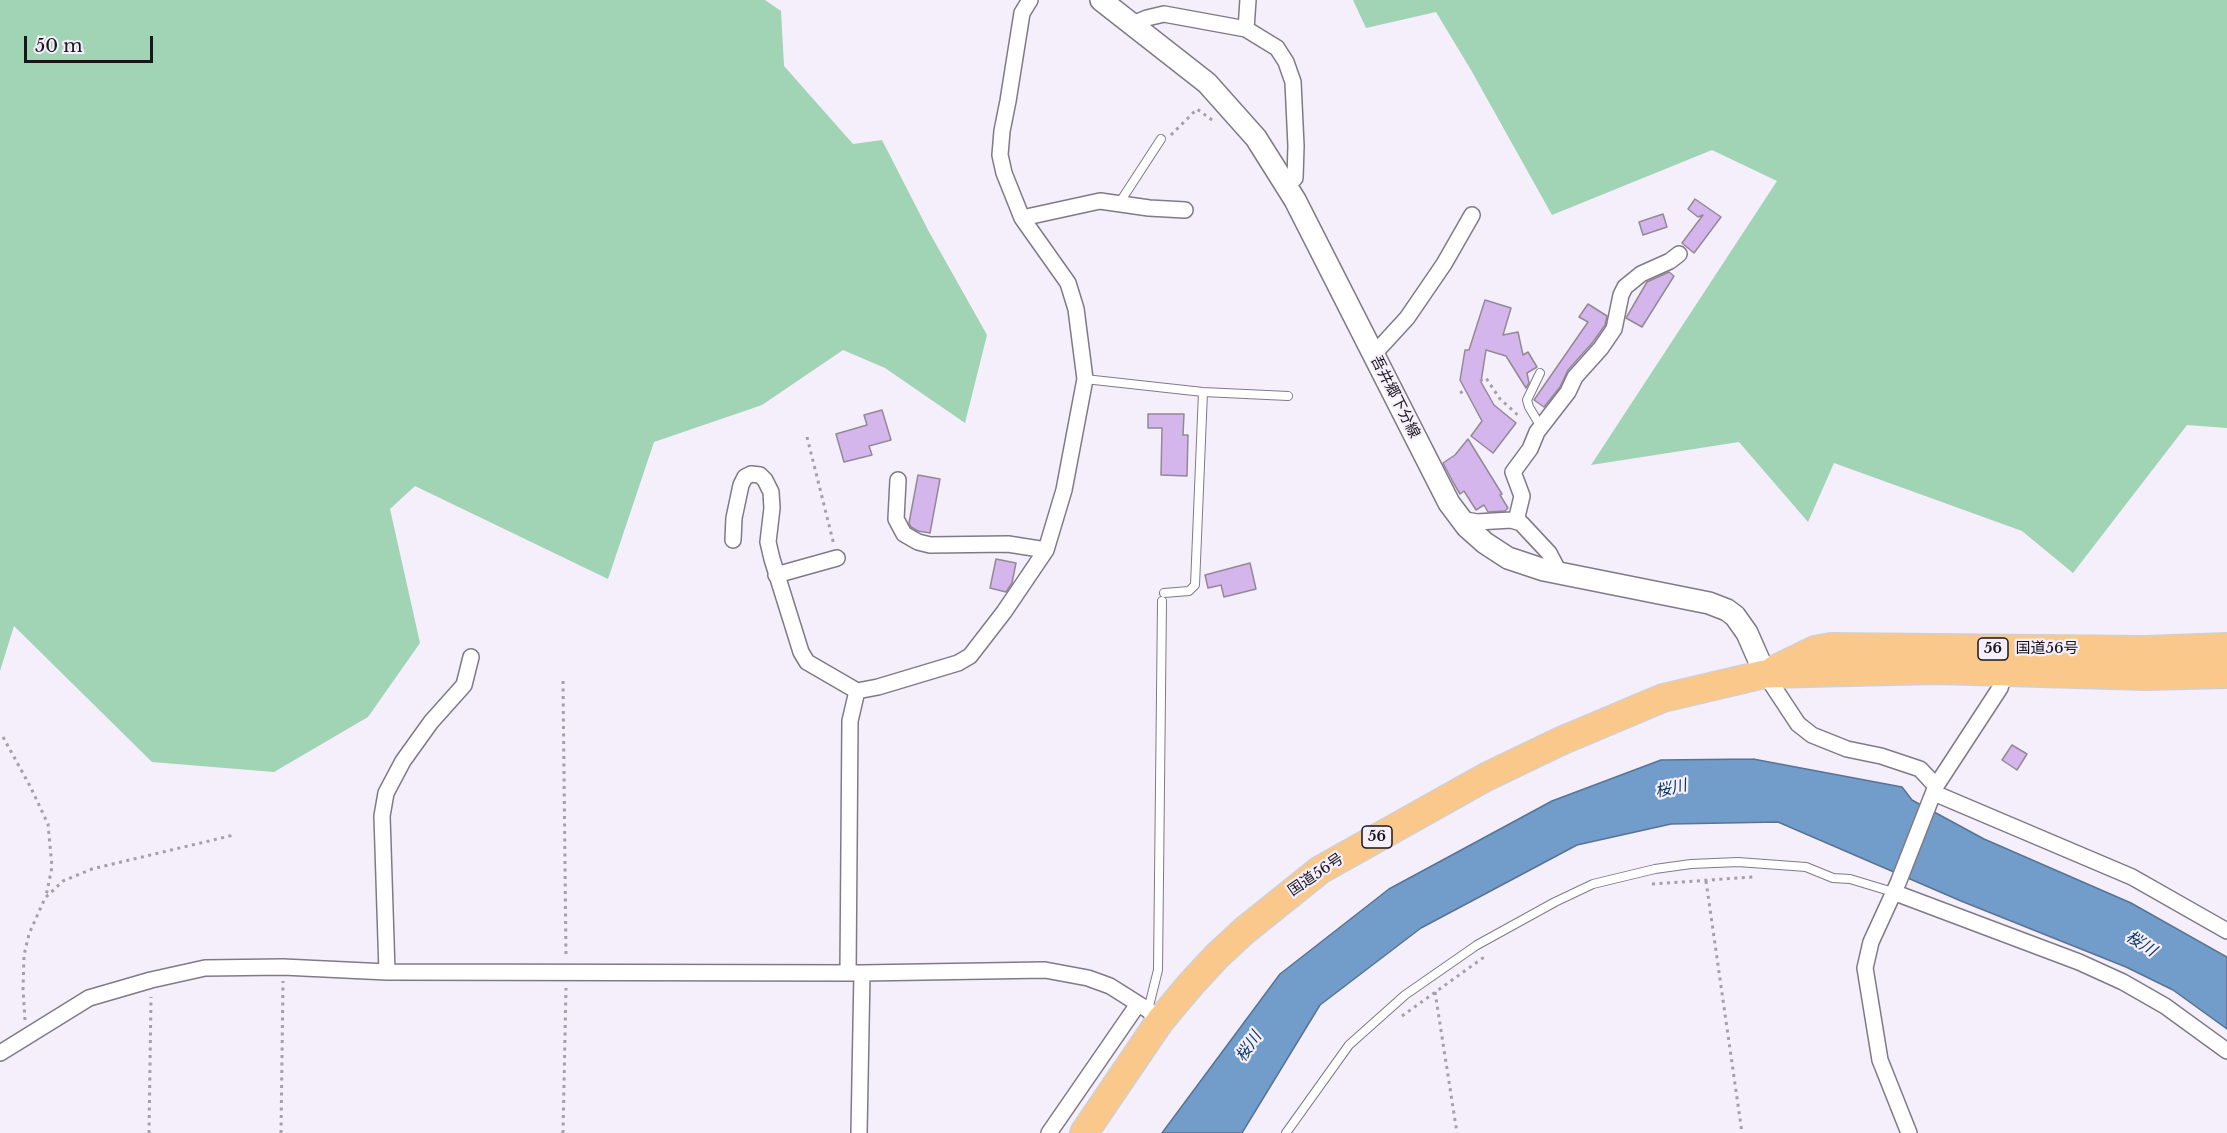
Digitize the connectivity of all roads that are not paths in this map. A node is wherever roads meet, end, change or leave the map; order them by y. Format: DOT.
graph roads {
  1 [pos="1029,0"];
  2 [pos="1101,0"];
  3 [pos="1248,0"];
  4 [pos="1133,24"];
  5 [pos="1246,29"];
  6 [pos="1161,139"];
  7 [pos="1287,185"];
  8 [pos="1120,202"];
  9 [pos="1185,210"];
  10 [pos="1472,214"];
  11 [pos="1022,218"];
  12 [pos="1679,254"];
  13 [pos="1374,354"];
  14 [pos="1540,373"];
  15 [pos="1085,379"];
  16 [pos="1203,392"];
  17 [pos="1288,396"];
  18 [pos="1539,430"];
  19 [pos="898,480"];
  20 [pos="1460,519"];
  21 [pos="1516,521"];
  22 [pos="733,540"];
  23 [pos="1046,550"];
  24 [pos="837,558"];
  25 [pos="1560,574"];
  26 [pos="776,575"];
  27 [pos="2227,647"];
  28 [pos="471,657"];
  29 [pos="2005,672"];
  30 [pos="1765,674"];
  31 [pos="2227,674"];
  32 [pos="857,691"];
  33 [pos="1934,794"];
  34 [pos="1896,887"];
  35 [pos="2227,931"];
  36 [pos="387,972"];
  37 [pos="855,973"];
  38 [pos="1149,1012"];
  39 [pos="2227,1051"];
  40 [pos="0,1053"];
  41 [pos="858,1133"];
  42 [pos="1049,1133"];
  43 [pos="1084,1133"];
  44 [pos="1286,1133"];
  45 [pos="1909,1133"];
  1 -- 11 [label="street"];
  2 -- 4 [label="main road, 吾井郷下分線"];
  3 -- 5 [label="street"];
  4 -- 5 [label="street"];
  4 -- 7 [label="main road, 吾井郷下分線"];
  5 -- 7 [label="street"];
  6 -- 8 [label="lane"];
  7 -- 13 [label="main road, 吾井郷下分線"];
  8 -- 9 [label="street"];
  8 -- 11 [label="street"];
  10 -- 13 [label="street"];
  11 -- 15 [label="street"];
  12 -- 18 [label="street"];
  13 -- 20 [label="main road, 吾井郷下分線"];
  14 -- 18 [label="lane"];
  15 -- 16 [label="lane"];
  15 -- 23 [label="street"];
  16 -- 17 [label="lane"];
  16 -- 38 [label="lane"];
  18 -- 21 [label="street"];
  19 -- 23 [label="street"];
  20 -- 21 [label="street"];
  20 -- 25 [label="main road, 吾井郷下分線"];
  21 -- 25 [label="street"];
  22 -- 26 [label="street"];
  23 -- 32 [label="street"];
  24 -- 26 [label="street"];
  25 -- 30 [label="main road, 吾井郷下分線"];
  26 -- 32 [label="street"];
  27 -- 30 [label="highway, 国道56号 / 56"];
  28 -- 36 [label="street"];
  29 -- 30 [label="highway, 国道56号 / 56"];
  29 -- 31 [label="highway, 国道56号 / 56"];
  29 -- 33 [label="street"];
  30 -- 33 [label="street"];
  30 -- 38 [label="highway, 国道56号 / 56"];
  32 -- 37 [label="street"];
  33 -- 34 [label="street"];
  33 -- 35 [label="street"];
  34 -- 39 [label="street"];
  34 -- 44 [label="lane"];
  34 -- 45 [label="street"];
  36 -- 37 [label="street"];
  36 -- 40 [label="street"];
  37 -- 38 [label="street"];
  37 -- 41 [label="street"];
  38 -- 42 [label="street"];
  38 -- 43 [label="highway, 国道56号 / 56"];
}
